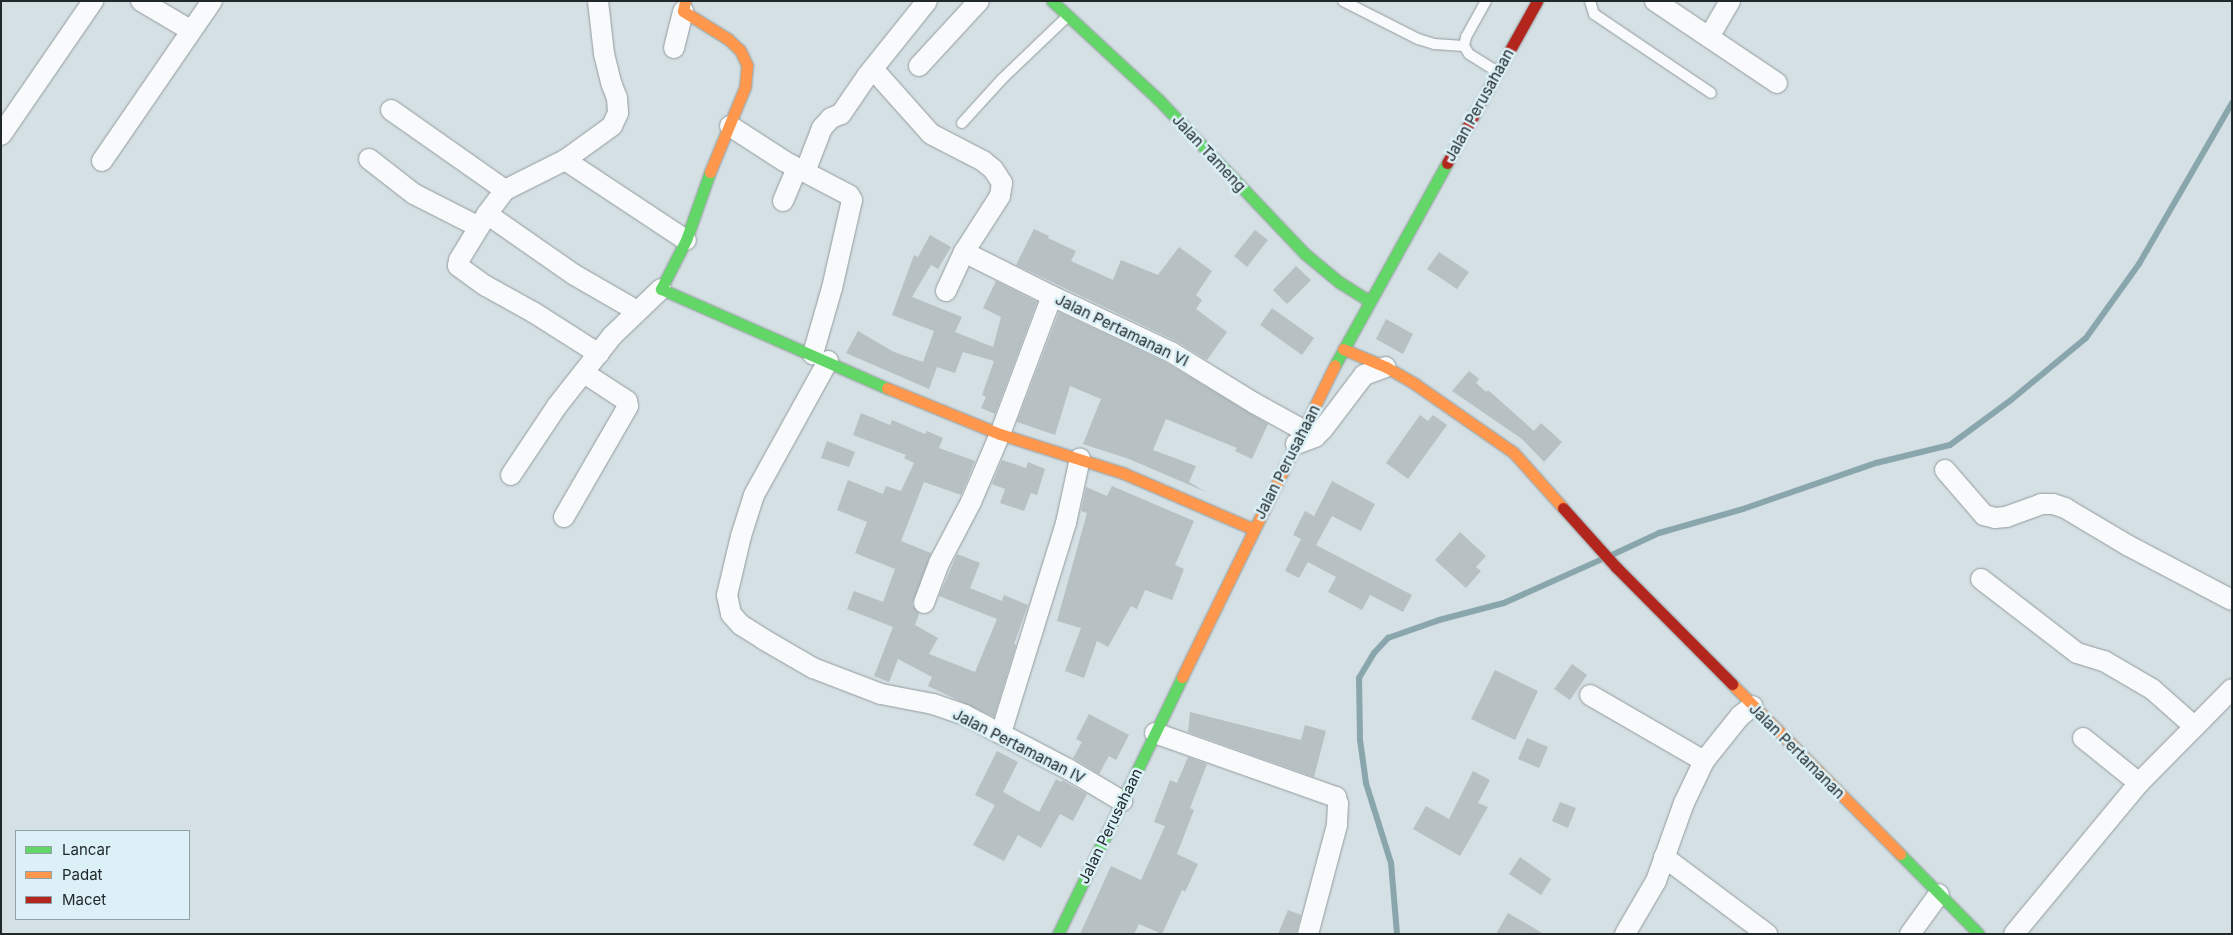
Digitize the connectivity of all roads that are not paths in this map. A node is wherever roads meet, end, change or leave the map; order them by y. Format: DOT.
graph roads {
  1 [pos="93,1"];
  2 [pos="141,1"];
  3 [pos="212,1"];
  4 [pos="598,1"];
  5 [pos="927,1"];
  6 [pos="979,1"];
  7 [pos="1052,1"];
  8 [pos="1486,1"];
  9 [pos="1537,1"];
  10 [pos="1590,1"];
  11 [pos="1656,1"];
  12 [pos="1730,1"];
  13 [pos="1344,2"];
  14 [pos="684,6"];
  15 [pos="1069,15"];
  16 [pos="190,30"];
  17 [pos="1709,37"];
  18 [pos="1464,46"];
  19 [pos="674,48"];
  20 [pos="918,66"];
  21 [pos="872,69"];
  22 [pos="1497,72"];
  23 [pos="1777,83"];
  24 [pos="1711,93"];
  25 [pos="392,110"];
  26 [pos="962,123"];
  27 [pos="730,126"];
  28 [pos="1,135"];
  29 [pos="369,159"];
  30 [pos="565,160"];
  31 [pos="102,161"];
  32 [pos="801,170"];
  33 [pos="505,190"];
  34 [pos="784,201"];
  35 [pos="483,221"];
  36 [pos="686,240"];
  37 [pos="964,252"];
  38 [pos="661,289"];
  39 [pos="946,290"];
  40 [pos="1052,296"];
  41 [pos="1370,300"];
  42 [pos="637,311"];
  43 [pos="1343,349"];
  44 [pos="599,354"];
  45 [pos="821,358"];
  46 [pos="1386,367"];
  47 [pos="584,373"];
  48 [pos="1000,434"];
  49 [pos="1300,437"];
  50 [pos="1080,458"];
  51 [pos="1945,470"];
  52 [pos="510,475"];
  53 [pos="564,517"];
  54 [pos="1253,529"];
  55 [pos="1981,579"];
  56 [pos="2232,600"];
  57 [pos="924,603"];
  58 [pos="2232,689"];
  59 [pos="1590,695"];
  60 [pos="1753,706"];
  61 [pos="2194,727"];
  62 [pos="1154,732"];
  63 [pos="1001,733"];
  64 [pos="2083,738"];
  65 [pos="1704,760"];
  66 [pos="2139,782"];
  67 [pos="1122,801"];
  68 [pos="1664,857"];
  69 [pos="1939,894"];
  70 [pos="1058,934"];
  71 [pos="1308,934"];
  72 [pos="1625,934"];
  73 [pos="1767,934"];
  74 [pos="1910,934"];
  75 [pos="1979,934"];
  76 [pos="2014,934"];
  1 -- 28 [label="street"];
  2 -- 16 [label="street"];
  3 -- 16 [label="street"];
  4 -- 30 [label="street"];
  5 -- 21 [label="street"];
  6 -- 20 [label="street"];
  7 -- 15 [label="street, Jalan Tameng"];
  8 -- 18 [label="lane"];
  9 -- 22 [label="street, Jalan Perusahaan"];
  10 -- 24 [label="lane"];
  11 -- 17 [label="street"];
  12 -- 17 [label="street"];
  13 -- 18 [label="lane"];
  14 -- 19 [label="street"];
  14 -- 27 [label="street"];
  15 -- 26 [label="lane"];
  15 -- 41 [label="street, Jalan Tameng"];
  16 -- 31 [label="street"];
  17 -- 23 [label="street"];
  18 -- 22 [label="lane"];
  21 -- 32 [label="street"];
  21 -- 37 [label="street"];
  22 -- 41 [label="street, Jalan Perusahaan"];
  25 -- 33 [label="street"];
  27 -- 32 [label="street"];
  27 -- 36 [label="street"];
  29 -- 35 [label="street"];
  30 -- 33 [label="street"];
  30 -- 36 [label="street"];
  32 -- 34 [label="street"];
  32 -- 45 [label="street, Jalan Pertamanan IV"];
  33 -- 35 [label="street"];
  35 -- 42 [label="street"];
  35 -- 44 [label="street"];
  36 -- 38 [label="street"];
  37 -- 39 [label="street"];
  37 -- 40 [label="street, Jalan Pertamanan VI"];
  38 -- 42 [label="street"];
  38 -- 45 [label="street"];
  40 -- 48 [label="street"];
  40 -- 49 [label="street, Jalan Pertamanan VI"];
  41 -- 43 [label="street, Jalan Perusahaan"];
  42 -- 44 [label="street"];
  43 -- 46 [label="street, Jalan Pertamanan"];
  43 -- 49 [label="street, Jalan Perusahaan"];
  44 -- 47 [label="street"];
  45 -- 48 [label="street"];
  45 -- 63 [label="street, Jalan Pertamanan IV"];
  46 -- 49 [label="street"];
  46 -- 60 [label="street, Jalan Pertamanan"];
  47 -- 52 [label="street"];
  47 -- 53 [label="street"];
  48 -- 50 [label="street"];
  48 -- 57 [label="street"];
  49 -- 54 [label="street, Jalan Perusahaan"];
  50 -- 54 [label="street"];
  50 -- 63 [label="street"];
  51 -- 56 [label="street"];
  54 -- 62 [label="street, Jalan Perusahaan"];
  55 -- 61 [label="street"];
  58 -- 61 [label="street"];
  59 -- 65 [label="street"];
  60 -- 65 [label="street"];
  60 -- 69 [label="street, Jalan Pertamanan"];
  61 -- 66 [label="street"];
  62 -- 67 [label="street, Jalan Perusahaan"];
  62 -- 71 [label="street"];
  63 -- 67 [label="street, Jalan Pertamanan IV"];
  64 -- 66 [label="street"];
  65 -- 68 [label="street"];
  66 -- 76 [label="street"];
  67 -- 70 [label="street, Jalan Perusahaan"];
  68 -- 72 [label="street"];
  68 -- 73 [label="street"];
  69 -- 74 [label="street"];
  69 -- 75 [label="street, Jalan Pertamanan"];
}
